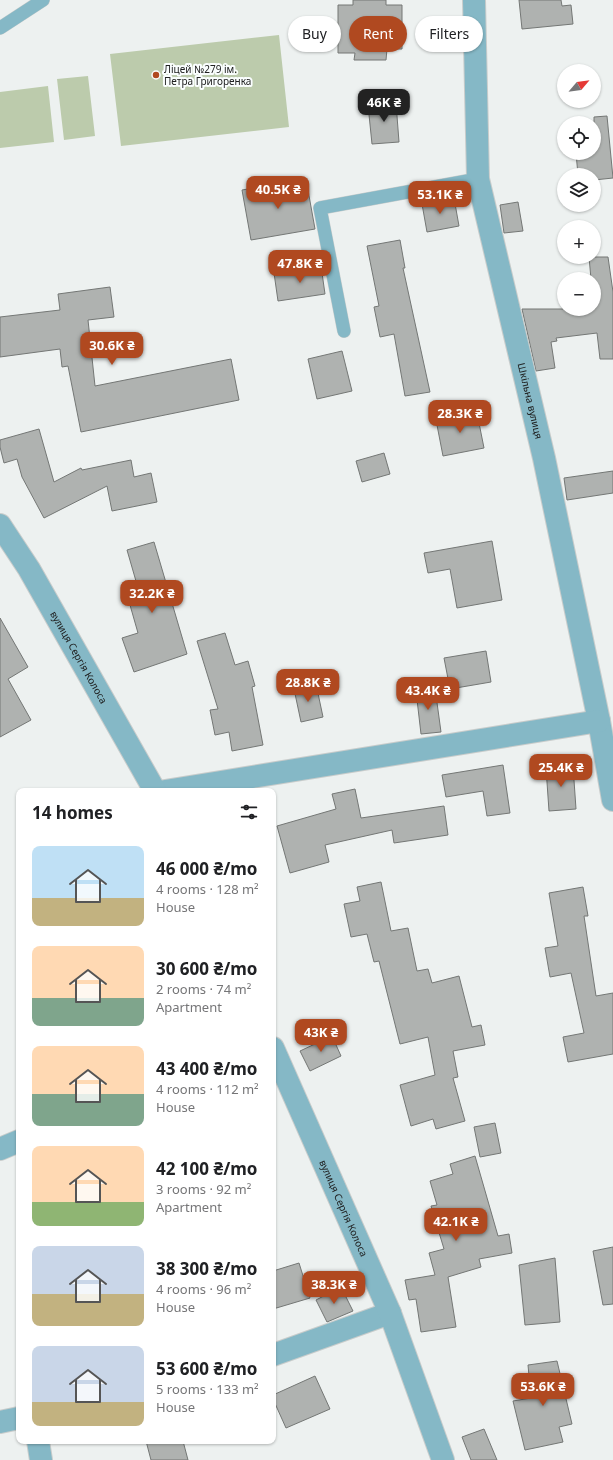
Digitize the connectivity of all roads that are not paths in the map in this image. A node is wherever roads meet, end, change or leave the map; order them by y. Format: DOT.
graph roads {
  1 [pos="43,0"];
  2 [pos="474,0"];
  3 [pos="0,28"];
  4 [pos="478,179"];
  5 [pos="344,331"];
  6 [pos="0,526"];
  7 [pos="599,721"];
  8 [pos="153,788"];
  9 [pos="184,788"];
  10 [pos="613,800"];
  11 [pos="276,1055"];
  12 [pos="16,1143"];
  13 [pos="0,1149"];
  14 [pos="390,1313"];
  15 [pos="276,1354"];
  16 [pos="16,1419"];
  17 [pos="0,1422"];
  18 [pos="38,1444"];
  19 [pos="41,1460"];
  20 [pos="443,1460"];
  1 -- 3 [label="lane"];
  2 -- 4 [label="street, Шкільна вулиця"];
  4 -- 5 [label="lane"];
  4 -- 7 [label="street, Шкільна вулиця"];
  6 -- 8 [label="street, вулиця Сергія Колоса"];
  7 -- 9 [label="street"];
  7 -- 10 [label="street, Шкільна вулиця"];
  11 -- 14 [label="street, вулиця Сергія Колоса"];
  12 -- 13 [label="street"];
  14 -- 15 [label="street"];
  14 -- 20 [label="street, вулиця Сергія Колоса"];
  16 -- 17 [label="street"];
  18 -- 19 [label="street"];
}
